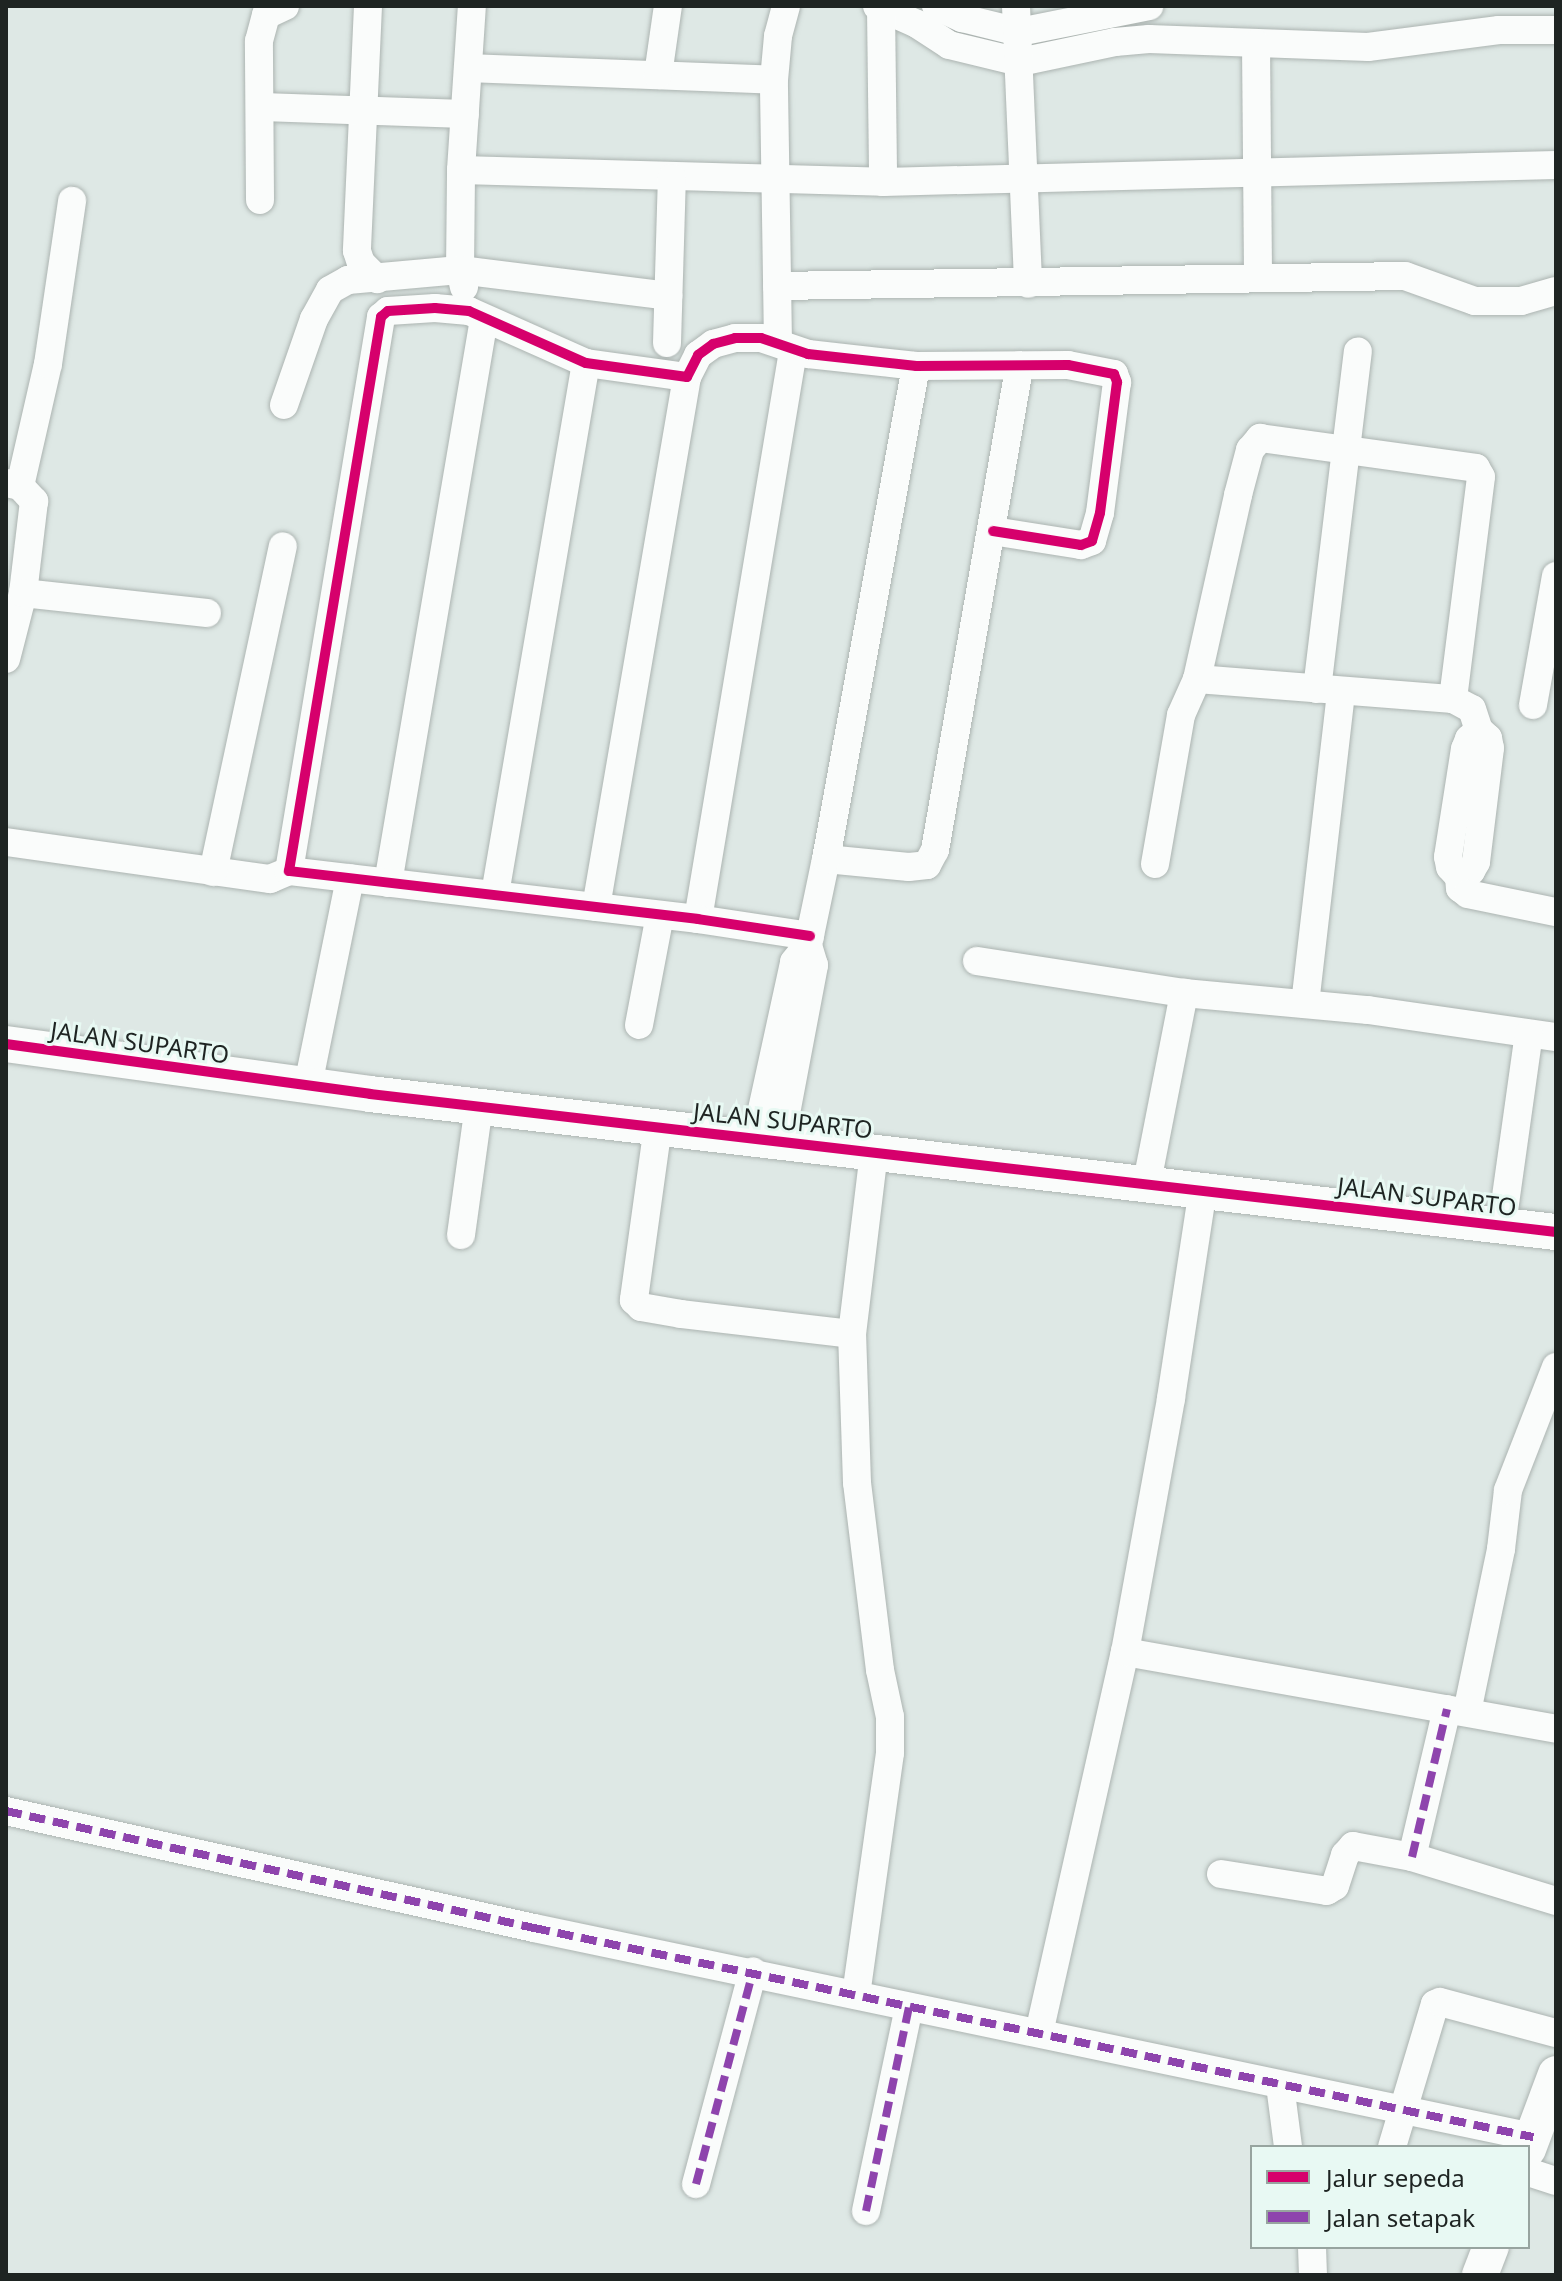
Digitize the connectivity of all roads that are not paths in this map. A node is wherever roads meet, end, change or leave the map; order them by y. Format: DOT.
graph roads {
  1 [pos="285,6"];
  2 [pos="368,6"];
  3 [pos="472,6"];
  4 [pos="668,6"];
  5 [pos="786,6"];
  6 [pos="936,6"];
  7 [pos="879,7"];
  8 [pos="1138,7"];
  9 [pos="1018,19"];
  10 [pos="1556,30"];
  11 [pos="1256,44"];
  12 [pos="1020,62"];
  13 [pos="468,68"];
  14 [pos="658,75"];
  15 [pos="774,80"];
  16 [pos="262,107"];
  17 [pos="361,109"];
  18 [pos="465,114"];
  19 [pos="1556,165"];
  20 [pos="461,170"];
  21 [pos="1257,174"];
  22 [pos="672,178"];
  23 [pos="775,181"];
  24 [pos="1024,181"];
  25 [pos="883,182"];
  26 [pos="260,200"];
  27 [pos="72,201"];
  28 [pos="460,270"];
  29 [pos="1258,276"];
  30 [pos="377,279"];
  31 [pos="1028,284"];
  32 [pos="777,286"];
  33 [pos="1556,291"];
  34 [pos="668,296"];
  35 [pos="477,315"];
  36 [pos="667,343"];
  37 [pos="785,347"];
  38 [pos="1358,351"];
  39 [pos="586,363"];
  40 [pos="1020,365"];
  41 [pos="916,366"];
  42 [pos="687,377"];
  43 [pos="284,405"];
  44 [pos="1347,449"];
  45 [pos="13,485"];
  46 [pos="993,531"];
  47 [pos="283,546"];
  48 [pos="1556,576"];
  49 [pos="23,593"];
  50 [pos="207,613"];
  51 [pos="6,659"];
  52 [pos="1197,679"];
  53 [pos="1329,690"];
  54 [pos="1453,699"];
  55 [pos="1533,705"];
  56 [pos="6,842"];
  57 [pos="826,859"];
  58 [pos="1155,864"];
  59 [pos="289,871"];
  60 [pos="213,872"];
  61 [pos="350,878"];
  62 [pos="388,883"];
  63 [pos="495,894"];
  64 [pos="596,907"];
  65 [pos="1556,912"];
  66 [pos="660,915"];
  67 [pos="698,919"];
  68 [pos="809,940"];
  69 [pos="977,961"];
  70 [pos="1184,993"];
  71 [pos="1305,1004"];
  72 [pos="639,1025"];
  73 [pos="1549,1031"];
  74 [pos="6,1044"];
  75 [pos="308,1085"];
  76 [pos="479,1106"];
  77 [pos="658,1126"];
  78 [pos="768,1139"];
  79 [pos="874,1151"];
  80 [pos="1147,1182"];
  81 [pos="1203,1189"];
  82 [pos="1502,1225"];
  83 [pos="1556,1232"];
  84 [pos="461,1235"];
  85 [pos="852,1334"];
  86 [pos="1556,1367"];
  87 [pos="1125,1652"];
  88 [pos="1457,1710"];
  89 [pos="1556,1729"];
  90 [pos="6,1811"];
  91 [pos="1412,1857"];
  92 [pos="1221,1874"];
  93 [pos="1556,1901"];
  94 [pos="753,1972"];
  95 [pos="856,1995"];
  96 [pos="909,2007"];
  97 [pos="1039,2033"];
  98 [pos="1556,2033"];
  99 [pos="1556,2074"];
  100 [pos="1280,2085"];
  101 [pos="1405,2112"];
  102 [pos="1530,2143"];
  103 [pos="1288,2145"];
  104 [pos="1393,2145"];
  105 [pos="1530,2173"];
  106 [pos="1556,2181"];
  107 [pos="696,2184"];
  108 [pos="866,2211"];
  109 [pos="1312,2249"];
  110 [pos="1490,2249"];
  111 [pos="1313,2275"];
  112 [pos="1480,2275"];
  1 -- 16 [label="street"];
  2 -- 17 [label="street"];
  3 -- 13 [label="street"];
  4 -- 14 [label="street"];
  5 -- 15 [label="street"];
  6 -- 9 [label="street"];
  7 -- 12 [label="street"];
  7 -- 25 [label="street"];
  8 -- 9 [label="street"];
  9 -- 12 [label="street"];
  10 -- 11 [label="street"];
  11 -- 12 [label="street"];
  11 -- 21 [label="street"];
  12 -- 24 [label="street"];
  13 -- 14 [label="street"];
  13 -- 18 [label="street"];
  14 -- 15 [label="street"];
  15 -- 23 [label="street"];
  16 -- 17 [label="street"];
  16 -- 26 [label="street"];
  17 -- 18 [label="street"];
  17 -- 30 [label="street"];
  18 -- 20 [label="street"];
  19 -- 21 [label="street"];
  20 -- 22 [label="street"];
  20 -- 28 [label="street"];
  21 -- 24 [label="street"];
  21 -- 29 [label="street"];
  22 -- 23 [label="street"];
  22 -- 34 [label="street"];
  23 -- 25 [label="street"];
  23 -- 32 [label="street"];
  24 -- 25 [label="street"];
  24 -- 31 [label="street"];
  27 -- 45 [label="street"];
  28 -- 30 [label="street"];
  28 -- 34 [label="street"];
  28 -- 35 [label="street"];
  29 -- 31 [label="street"];
  29 -- 33 [label="street"];
  30 -- 43 [label="street"];
  31 -- 32 [label="street"];
  32 -- 37 [label="street"];
  34 -- 36 [label="street"];
  35 -- 39 [label="street"];
  35 -- 59 [label="street"];
  35 -- 62 [label="street"];
  37 -- 41 [label="street"];
  37 -- 42 [label="street"];
  37 -- 67 [label="street"];
  38 -- 44 [label="street"];
  39 -- 42 [label="street"];
  39 -- 63 [label="street"];
  40 -- 41 [label="street"];
  40 -- 46 [label="street"];
  40 -- 46 [label="street"];
  41 -- 57 [label="street"];
  42 -- 64 [label="street"];
  44 -- 52 [label="street"];
  44 -- 53 [label="street"];
  44 -- 54 [label="street"];
  45 -- 49 [label="street"];
  46 -- 57 [label="street"];
  47 -- 60 [label="street"];
  48 -- 55 [label="street"];
  49 -- 50 [label="street"];
  49 -- 51 [label="street"];
  52 -- 53 [label="street"];
  52 -- 58 [label="street"];
  53 -- 54 [label="street"];
  53 -- 71 [label="street"];
  54 -- 65 [label="street"];
  56 -- 60 [label="street"];
  57 -- 68 [label="street"];
  59 -- 60 [label="street"];
  59 -- 61 [label="street"];
  61 -- 62 [label="street"];
  61 -- 75 [label="street"];
  62 -- 63 [label="street"];
  63 -- 64 [label="street"];
  64 -- 66 [label="street"];
  66 -- 67 [label="street"];
  66 -- 72 [label="street"];
  67 -- 68 [label="street"];
  68 -- 78 [label="street"];
  69 -- 70 [label="street"];
  70 -- 71 [label="street"];
  70 -- 80 [label="street"];
  71 -- 73 [label="street"];
  73 -- 82 [label="street"];
  74 -- 75 [label="street, JALAN SUPARTO"];
  75 -- 76 [label="street, JALAN SUPARTO"];
  76 -- 77 [label="street, JALAN SUPARTO"];
  76 -- 84 [label="street"];
  77 -- 78 [label="street, JALAN SUPARTO"];
  77 -- 85 [label="street"];
  78 -- 79 [label="street, JALAN SUPARTO"];
  79 -- 80 [label="street, JALAN SUPARTO"];
  79 -- 85 [label="street"];
  80 -- 81 [label="street, JALAN SUPARTO"];
  81 -- 82 [label="street, JALAN SUPARTO"];
  81 -- 87 [label="street"];
  82 -- 83 [label="street, JALAN SUPARTO"];
  85 -- 95 [label="street"];
  86 -- 88 [label="street"];
  87 -- 88 [label="street"];
  87 -- 97 [label="street"];
  88 -- 89 [label="street"];
  88 -- 91 [label="street"];
  90 -- 94 [label="street"];
  91 -- 92 [label="street"];
  91 -- 93 [label="street"];
  94 -- 95 [label="street"];
  94 -- 107 [label="street"];
  95 -- 96 [label="street"];
  96 -- 97 [label="street"];
  96 -- 108 [label="street"];
  97 -- 100 [label="street"];
  98 -- 101 [label="street"];
  99 -- 102 [label="street"];
  100 -- 101 [label="street"];
  100 -- 103 [label="street"];
  101 -- 102 [label="street"];
  101 -- 104 [label="street"];
  105 -- 106 [label="street"];
  109 -- 111 [label="street"];
  110 -- 112 [label="street"];
}
